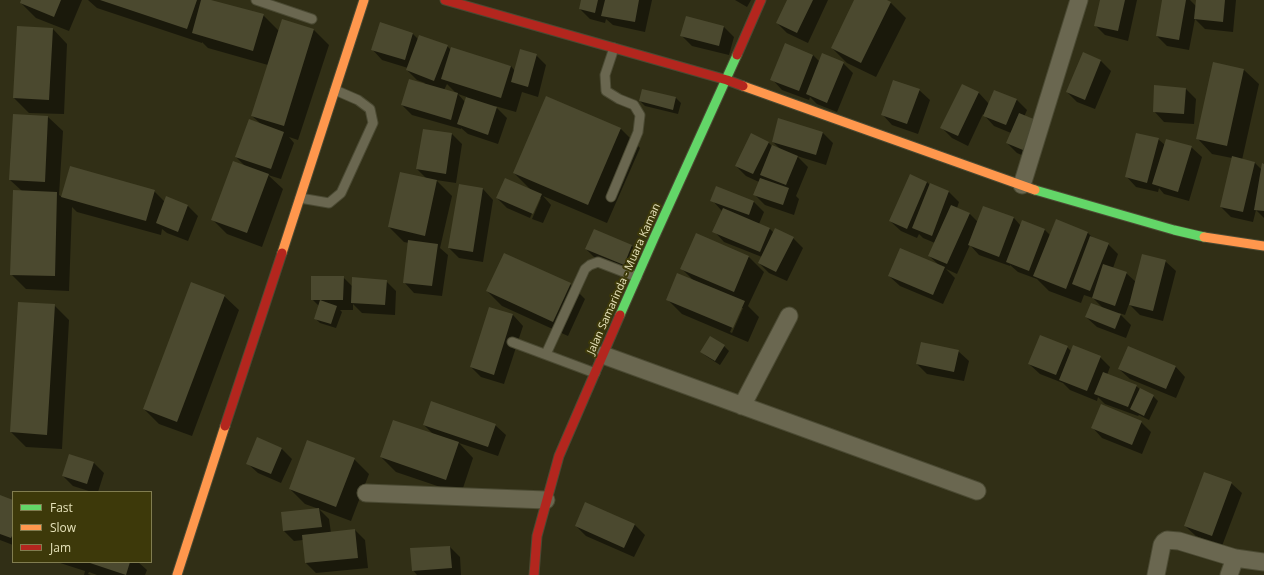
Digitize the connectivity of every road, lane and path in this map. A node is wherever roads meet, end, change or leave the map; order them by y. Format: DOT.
graph roads {
  1 [pos="256,0"];
  2 [pos="364,0"];
  3 [pos="445,0"];
  4 [pos="762,0"];
  5 [pos="1079,0"];
  6 [pos="312,19"];
  7 [pos="614,48"];
  8 [pos="727,80"];
  9 [pos="335,90"];
  10 [pos="1022,185"];
  11 [pos="611,197"];
  12 [pos="300,198"];
  13 [pos="1264,246"];
  14 [pos="637,278"];
  15 [pos="788,316"];
  16 [pos="512,342"];
  17 [pos="546,354"];
  18 [pos="603,355"];
  19 [pos="595,373"];
  20 [pos="742,406"];
  21 [pos="976,491"];
  22 [pos="366,492"];
  23 [pos="546,500"];
  24 [pos="1235,558"];
  25 [pos="1264,562"];
  26 [pos="177,575"];
  27 [pos="534,575"];
  28 [pos="1156,575"];
  29 [pos="1229,575"];
  1 -- 6 [label="lane"];
  2 -- 9 [label="street"];
  3 -- 7 [label="street"];
  4 -- 8 [label="street, Jalan Samarinda - Muara Kaman"];
  5 -- 10 [label="street"];
  7 -- 8 [label="street"];
  7 -- 11 [label="lane"];
  8 -- 10 [label="street"];
  8 -- 14 [label="street, Jalan Samarinda - Muara Kaman"];
  9 -- 12 [label="street"];
  9 -- 12 [label="lane"];
  10 -- 13 [label="street"];
  12 -- 26 [label="street"];
  14 -- 17 [label="lane"];
  14 -- 18 [label="street, Jalan Samarinda - Muara Kaman"];
  15 -- 20 [label="street"];
  16 -- 17 [label="lane"];
  17 -- 19 [label="lane"];
  18 -- 19 [label="street, Jalan Samarinda - Muara Kaman"];
  18 -- 20 [label="street"];
  19 -- 23 [label="street, Jalan Samarinda - Muara Kaman"];
  20 -- 21 [label="street"];
  22 -- 23 [label="street"];
  23 -- 27 [label="street, Jalan Samarinda - Muara Kaman"];
  24 -- 25 [label="street"];
  24 -- 28 [label="street"];
  24 -- 29 [label="street"];
}
